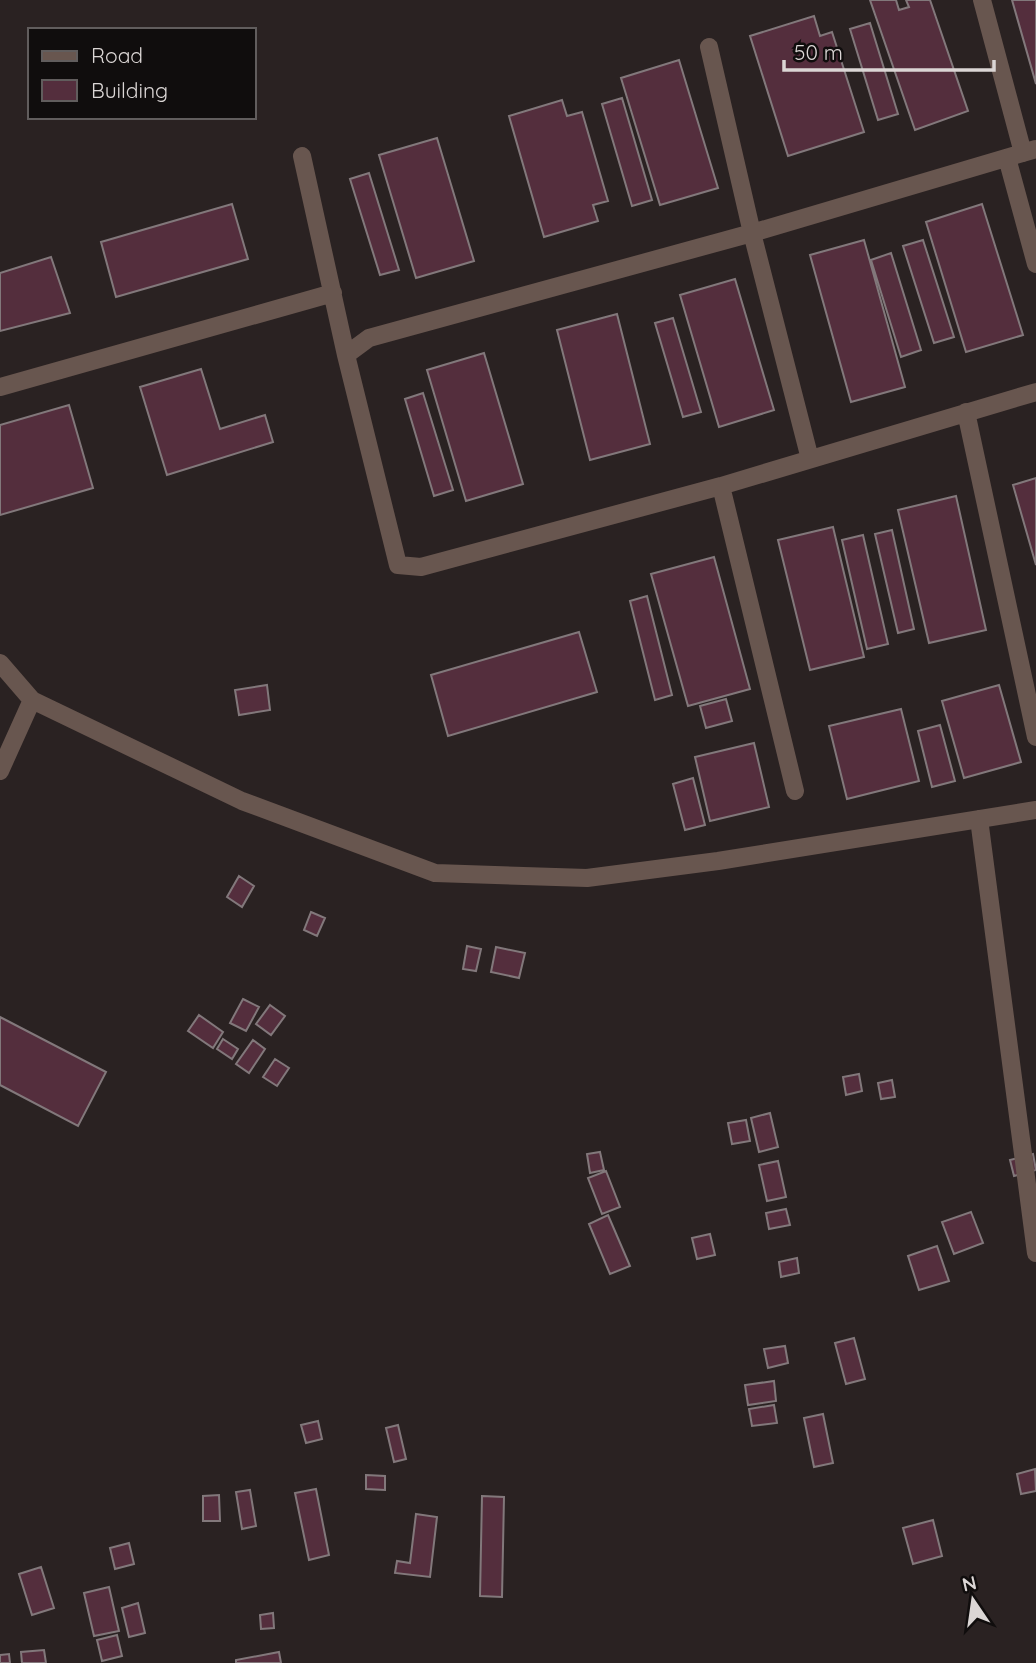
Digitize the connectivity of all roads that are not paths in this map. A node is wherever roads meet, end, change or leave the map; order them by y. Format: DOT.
graph roads {
  1 [pos="982,0"];
  2 [pos="709,47"];
  3 [pos="1022,153"];
  4 [pos="303,156"];
  5 [pos="752,233"];
  6 [pos="1036,264"];
  7 [pos="333,293"];
  8 [pos="346,355"];
  9 [pos="0,387"];
  10 [pos="1036,392"];
  11 [pos="966,412"];
  12 [pos="810,459"];
  13 [pos="721,486"];
  14 [pos="0,663"];
  15 [pos="32,700"];
  16 [pos="1036,737"];
  17 [pos="0,771"];
  18 [pos="795,791"];
  19 [pos="1036,810"];
  20 [pos="979,819"];
  21 [pos="1036,1253"];
  1 -- 3 [label="street"];
  2 -- 5 [label="street"];
  3 -- 5 [label="street"];
  3 -- 6 [label="street"];
  4 -- 7 [label="street"];
  5 -- 8 [label="street"];
  5 -- 12 [label="street"];
  7 -- 8 [label="street"];
  7 -- 9 [label="street"];
  8 -- 13 [label="street"];
  10 -- 11 [label="street"];
  11 -- 12 [label="street"];
  11 -- 16 [label="street"];
  12 -- 13 [label="street"];
  13 -- 18 [label="street"];
  14 -- 15 [label="street"];
  15 -- 17 [label="street"];
  15 -- 20 [label="street"];
  19 -- 20 [label="street"];
  20 -- 21 [label="street"];
}
